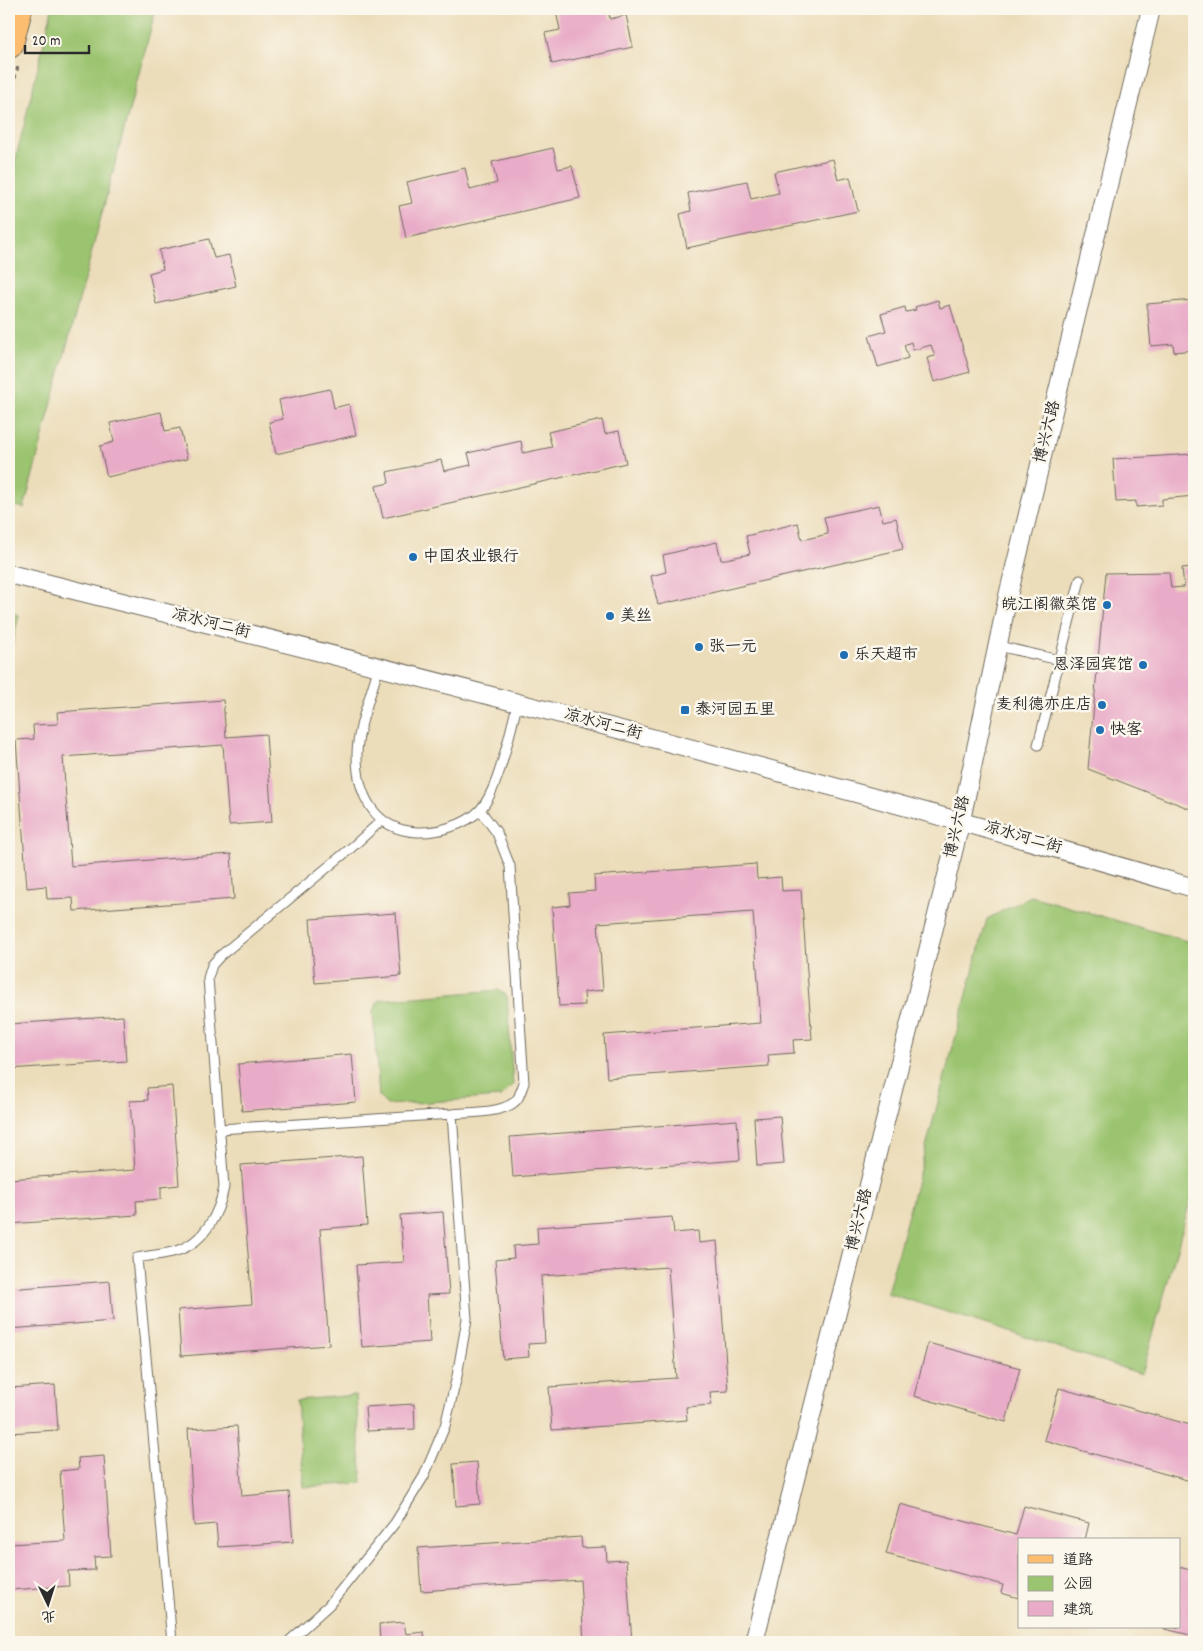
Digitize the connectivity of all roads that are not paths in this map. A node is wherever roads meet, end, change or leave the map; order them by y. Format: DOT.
graph roads {
  1 [pos="18,9"];
  2 [pos="1151,9"];
  3 [pos="9,44"];
  4 [pos="9,574"];
  5 [pos="1080,580"];
  6 [pos="998,646"];
  7 [pos="1058,660"];
  8 [pos="379,666"];
  9 [pos="518,702"];
  10 [pos="1038,745"];
  11 [pos="480,810"];
  12 [pos="961,820"];
  13 [pos="381,821"];
  14 [pos="1194,888"];
  15 [pos="452,1114"];
  16 [pos="220,1129"];
  17 [pos="172,1642"];
  18 [pos="288,1642"];
  19 [pos="754,1642"];
  1 -- 3 [label="main road"];
  2 -- 6 [label="street, 博兴六路"];
  4 -- 8 [label="street, 凉水河二街"];
  5 -- 7 [label="lane"];
  6 -- 7 [label="lane"];
  6 -- 12 [label="street, 博兴六路"];
  7 -- 10 [label="lane"];
  8 -- 9 [label="street, 凉水河二街"];
  8 -- 13 [label="lane"];
  9 -- 11 [label="lane"];
  9 -- 12 [label="street, 凉水河二街"];
  11 -- 13 [label="lane"];
  11 -- 15 [label="lane"];
  12 -- 14 [label="street, 凉水河二街"];
  12 -- 19 [label="street, 博兴六路"];
  13 -- 16 [label="lane"];
  15 -- 16 [label="lane"];
  15 -- 18 [label="lane"];
  16 -- 17 [label="lane"];
}
